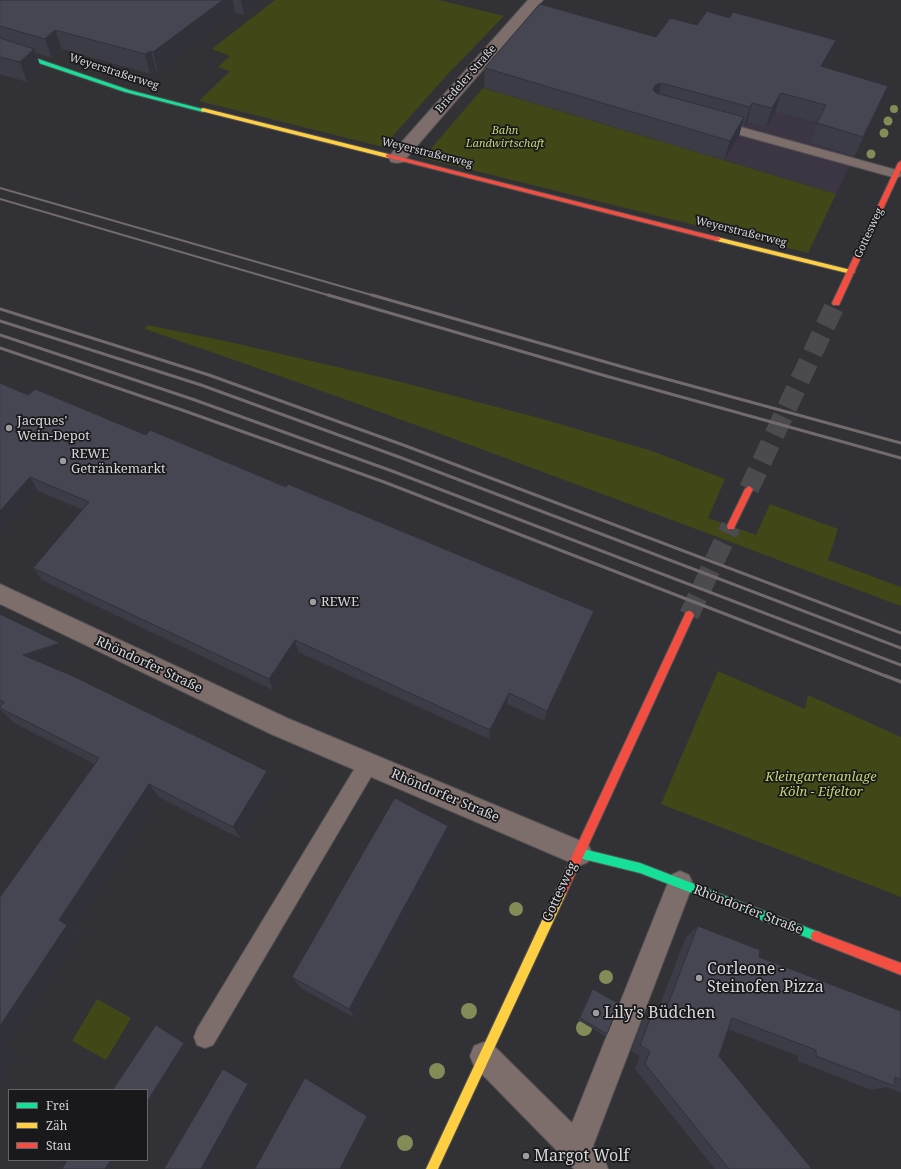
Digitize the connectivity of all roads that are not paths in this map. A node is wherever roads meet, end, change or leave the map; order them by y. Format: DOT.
graph roads {
  1 [pos="536,0"];
  2 [pos="0,48"];
  3 [pos="710,122"];
  4 [pos="397,158"];
  5 [pos="898,169"];
  6 [pos="850,272"];
  7 [pos="836,303"];
  8 [pos="749,488"];
  9 [pos="731,526"];
  10 [pos="2,599"];
  11 [pos="689,616"];
  12 [pos="368,764"];
  13 [pos="579,853"];
  14 [pos="680,884"];
  15 [pos="901,970"];
  16 [pos="205,1037"];
  17 [pos="484,1056"];
  18 [pos="585,1159"];
  19 [pos="432,1169"];
  1 -- 4 [label="street, Briedeler Straße"];
  2 -- 4 [label="street, Weyerstraßerweg"];
  3 -- 5 [label="lane"];
  4 -- 6 [label="street, Weyerstraßerweg"];
  5 -- 6 [label="street, Gottesweg"];
  6 -- 7 [label="street, Gottesweg"];
  8 -- 9 [label="street"];
  10 -- 12 [label="street, Rhöndorfer Straße"];
  11 -- 13 [label="street, Gottesweg"];
  12 -- 13 [label="street, Rhöndorfer Straße"];
  12 -- 16 [label="lane"];
  13 -- 14 [label="street, Rhöndorfer Straße"];
  13 -- 17 [label="street, Gottesweg"];
  14 -- 15 [label="street, Rhöndorfer Straße"];
  14 -- 18 [label="street"];
  17 -- 18 [label="street"];
  17 -- 19 [label="street, Gottesweg"];
}
